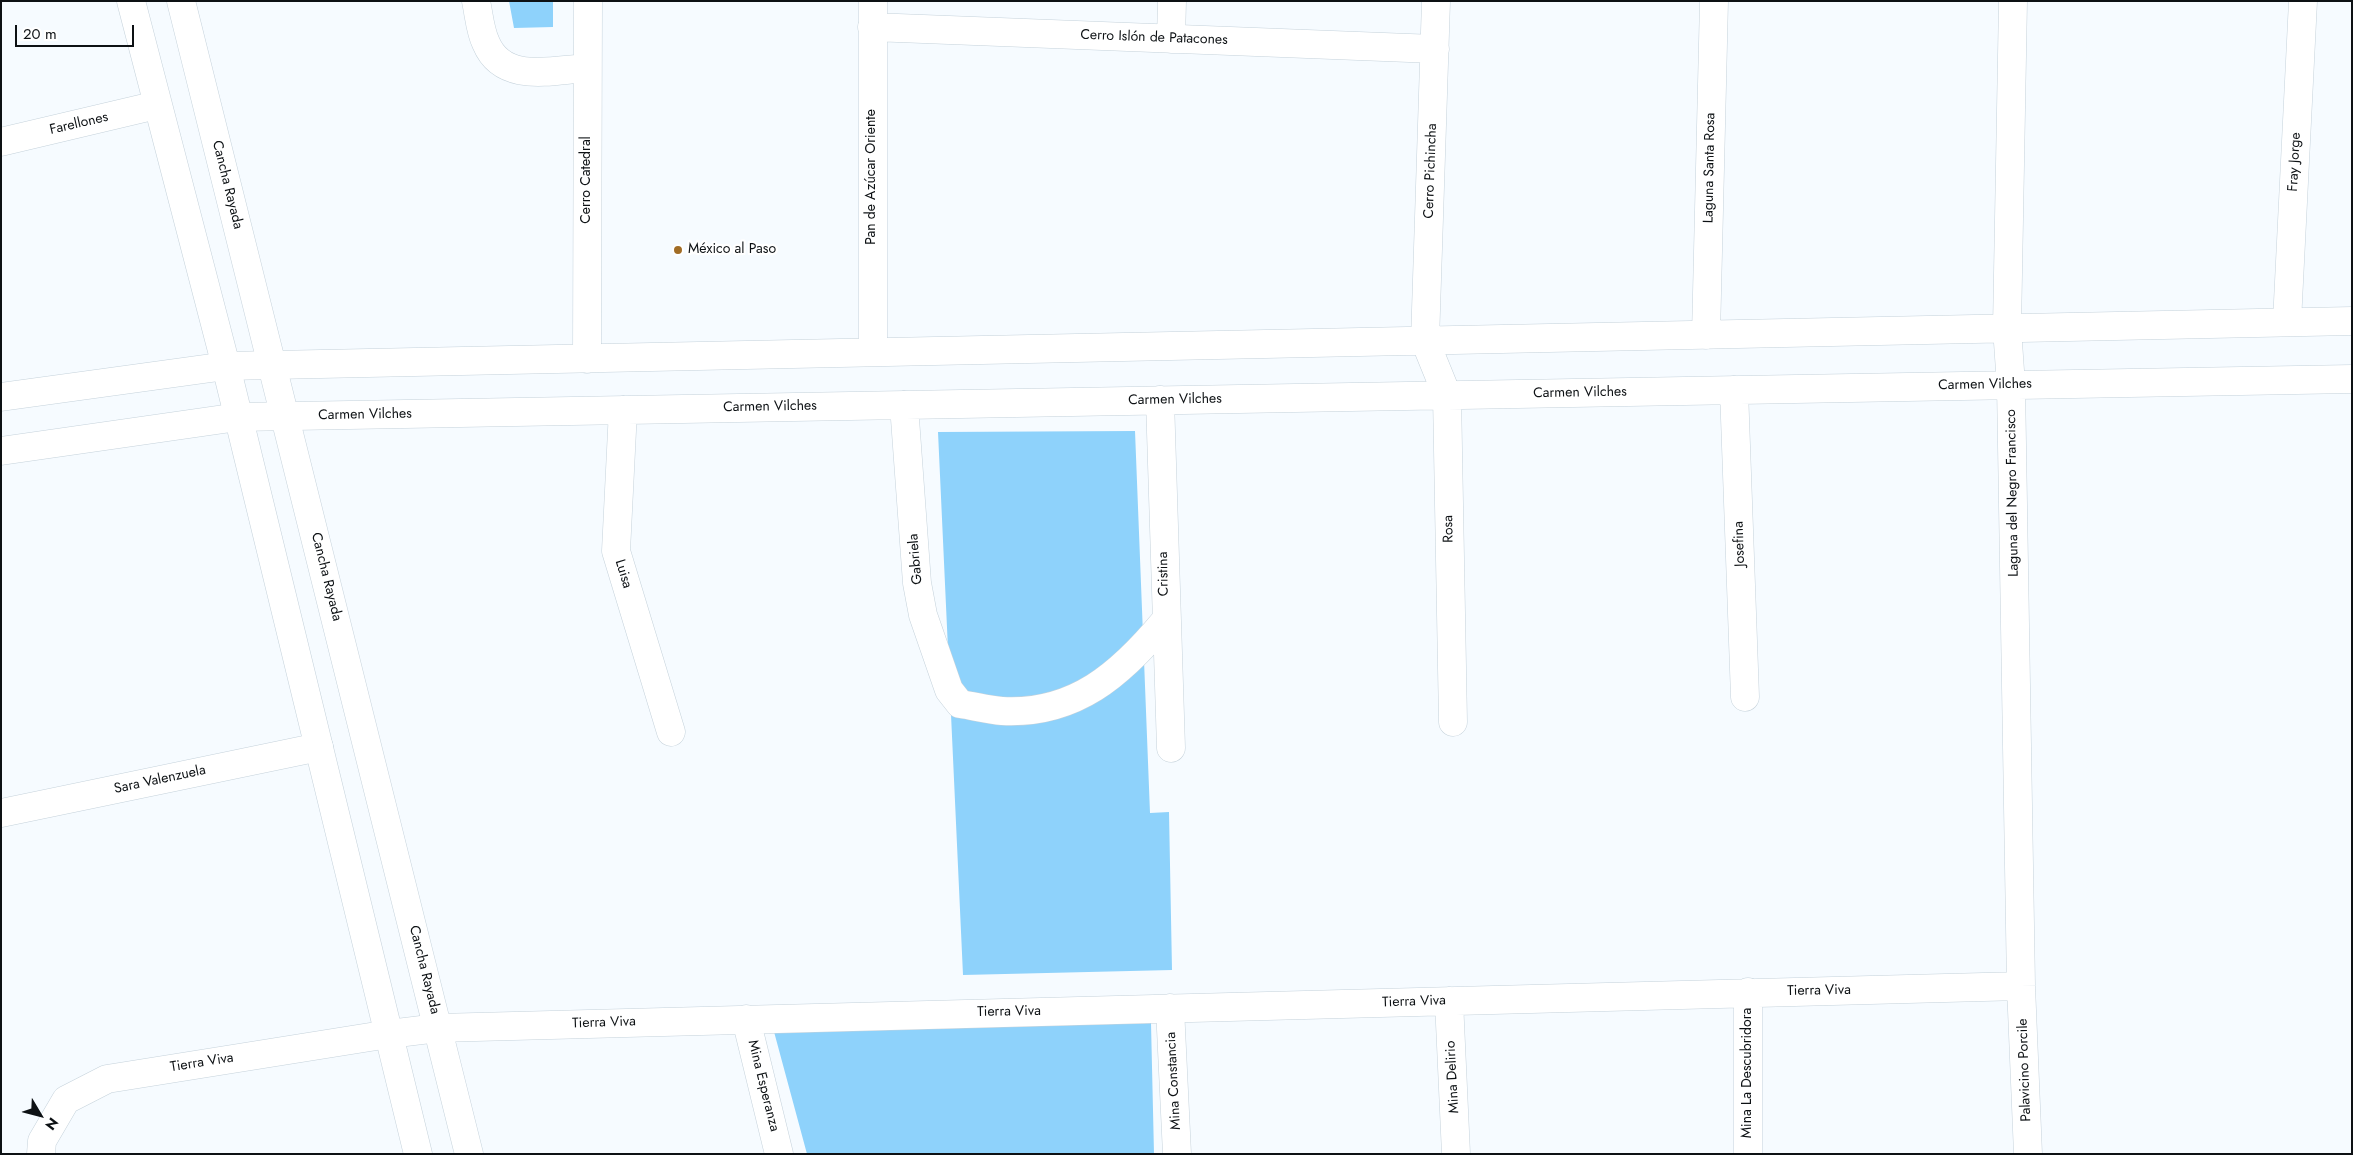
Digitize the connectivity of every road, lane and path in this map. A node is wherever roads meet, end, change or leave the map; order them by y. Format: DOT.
graph roads {
  1 [pos="131,1"];
  2 [pos="181,1"];
  3 [pos="476,1"];
  4 [pos="588,1"];
  5 [pos="1172,1"];
  6 [pos="1436,1"];
  7 [pos="1714,1"];
  8 [pos="2012,1"];
  9 [pos="2303,1"];
  10 [pos="872,14"];
  11 [pos="1170,39"];
  12 [pos="1435,49"];
  13 [pos="587,68"];
  14 [pos="156,105"];
  15 [pos="1,142"];
  16 [pos="2352,321"];
  17 [pos="2287,322"];
  18 [pos="2008,328"];
  19 [pos="1706,335"];
  20 [pos="1425,341"];
  21 [pos="872,352"];
  22 [pos="587,358"];
  23 [pos="273,365"];
  24 [pos="226,366"];
  25 [pos="2352,379"];
  26 [pos="2011,385"];
  27 [pos="1734,390"];
  28 [pos="1447,395"];
  29 [pos="1,397"];
  30 [pos="1160,400"];
  31 [pos="904,405"];
  32 [pos="623,410"];
  33 [pos="285,416"];
  34 [pos="238,417"];
  35 [pos="1,451"];
  36 [pos="1165,621"];
  37 [pos="1745,697"];
  38 [pos="1453,722"];
  39 [pos="671,732"];
  40 [pos="319,747"];
  41 [pos="1171,748"];
  42 [pos="1,813"];
  43 [pos="2021,986"];
  44 [pos="1748,992"];
  45 [pos="1449,1001"];
  46 [pos="1170,1008"];
  47 [pos="746,1019"];
  48 [pos="438,1028"];
  49 [pos="389,1034"];
  50 [pos="41,1154"];
  51 [pos="418,1154"];
  52 [pos="469,1154"];
  53 [pos="779,1154"];
  54 [pos="1177,1154"];
  55 [pos="1456,1154"];
  56 [pos="1748,1154"];
  57 [pos="2028,1154"];
  1 -- 14 [label="street"];
  2 -- 23 [label="street, Cancha Rayada"];
  3 -- 13 [label="street"];
  4 -- 13 [label="street, Cerro Catedral"];
  5 -- 11 [label="street"];
  6 -- 12 [label="street, Cerro Pichincha"];
  7 -- 19 [label="street, Laguna Santa Rosa"];
  8 -- 18 [label="street, Laguna del Negro Francisco"];
  9 -- 17 [label="street, Fray Jorge"];
  10 -- 11 [label="street, Cerro Islón de Patacones"];
  10 -- 21 [label="street, Pan de Azúcar Oriente"];
  11 -- 12 [label="street, Cerro Islón de Patacones"];
  12 -- 20 [label="street, Cerro Pichincha"];
  13 -- 22 [label="street, Cerro Catedral"];
  14 -- 15 [label="street, Farellones"];
  14 -- 24 [label="street"];
  16 -- 17 [label="street"];
  17 -- 18 [label="street"];
  18 -- 19 [label="street"];
  18 -- 26 [label="street, Laguna del Negro Francisco"];
  19 -- 20 [label="street"];
  20 -- 21 [label="street"];
  20 -- 28 [label="street, Rosa"];
  21 -- 22 [label="street"];
  22 -- 23 [label="street"];
  23 -- 24 [label="street"];
  23 -- 33 [label="street, Cancha Rayada"];
  24 -- 29 [label="street"];
  24 -- 34 [label="street"];
  25 -- 26 [label="street, Carmen Vilches"];
  26 -- 27 [label="street, Carmen Vilches"];
  26 -- 43 [label="street, Laguna del Negro Francisco"];
  27 -- 28 [label="street, Carmen Vilches"];
  27 -- 37 [label="street, Josefina"];
  28 -- 30 [label="street, Carmen Vilches"];
  28 -- 38 [label="street, Rosa"];
  30 -- 31 [label="street, Carmen Vilches"];
  30 -- 36 [label="street, Cristina"];
  31 -- 32 [label="street, Carmen Vilches"];
  31 -- 36 [label="street, Gabriela"];
  32 -- 33 [label="street, Carmen Vilches"];
  32 -- 39 [label="street, Luisa"];
  33 -- 34 [label="street, Carmen Vilches"];
  33 -- 48 [label="street, Cancha Rayada"];
  34 -- 35 [label="street, Carmen Vilches"];
  34 -- 40 [label="street"];
  36 -- 41 [label="street, Cristina"];
  40 -- 42 [label="street, Sara Valenzuela"];
  40 -- 49 [label="street"];
  43 -- 44 [label="street, Tierra Viva"];
  43 -- 57 [label="street, Palavicino Porcile"];
  44 -- 45 [label="street, Tierra Viva"];
  44 -- 56 [label="street, Mina La Descubridora"];
  45 -- 46 [label="street, Tierra Viva"];
  45 -- 55 [label="street, Mina Delirio"];
  46 -- 47 [label="street, Tierra Viva"];
  46 -- 54 [label="street, Mina Constancia"];
  47 -- 48 [label="street, Tierra Viva"];
  47 -- 53 [label="street, Mina Esperanza"];
  48 -- 49 [label="street, Tierra Viva"];
  48 -- 52 [label="street, Cancha Rayada"];
  49 -- 50 [label="street, Tierra Viva"];
  49 -- 51 [label="street"];
}
